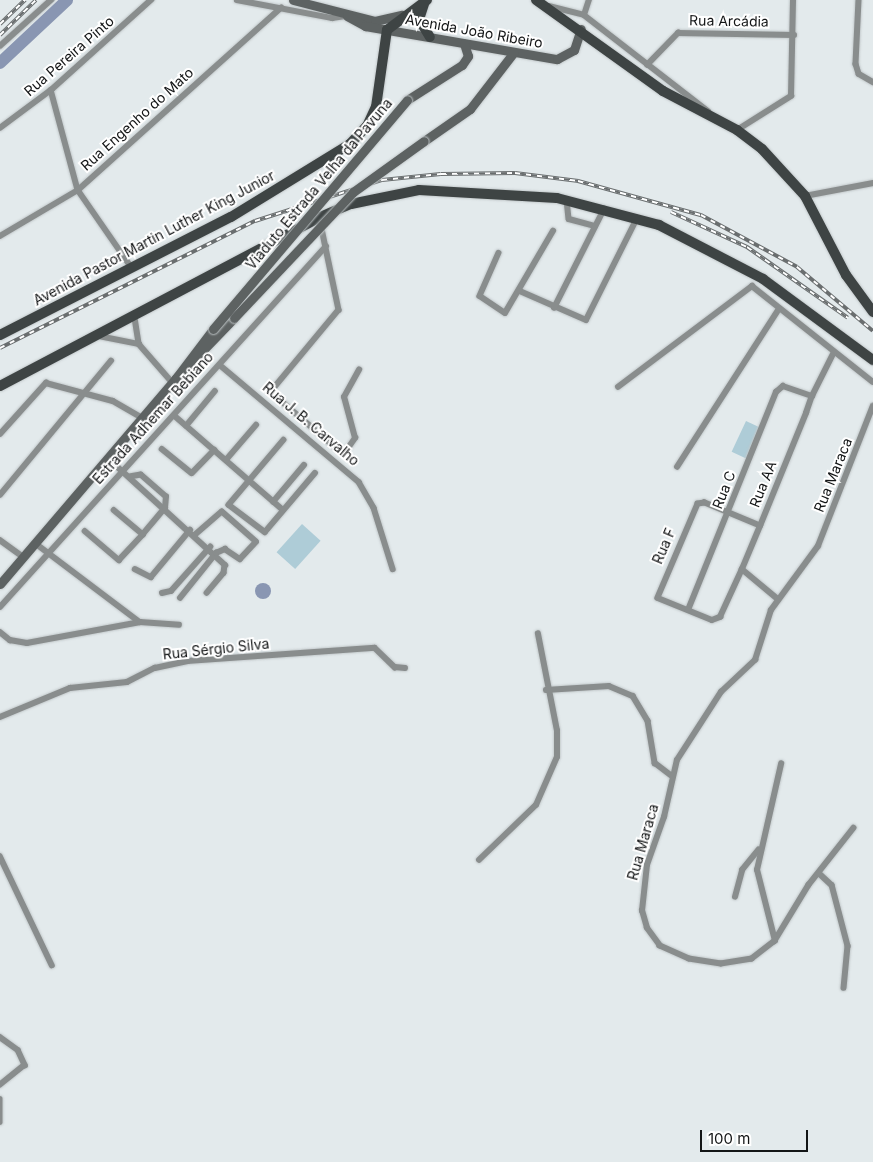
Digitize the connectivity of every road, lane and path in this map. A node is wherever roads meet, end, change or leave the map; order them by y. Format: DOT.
graph roads {
  1 [pos="51,0"];
  2 [pos="151,0"];
  3 [pos="237,0"];
  4 [pos="293,0"];
  5 [pos="426,0"];
  6 [pos="536,0"];
  7 [pos="589,0"];
  8 [pos="793,0"];
  9 [pos="859,0"];
  10 [pos="303,2"];
  11 [pos="548,6"];
  12 [pos="281,8"];
  13 [pos="402,15"];
  14 [pos="584,15"];
  15 [pos="347,16"];
  16 [pos="581,29"];
  17 [pos="387,30"];
  18 [pos="794,35"];
  19 [pos="430,37"];
  20 [pos="464,44"];
  21 [pos="0,46"];
  22 [pos="514,52"];
  23 [pos="647,65"];
  24 [pos="873,82"];
  25 [pos="51,90"];
  26 [pos="719,120"];
  27 [pos="0,128"];
  28 [pos="737,130"];
  29 [pos="873,183"];
  30 [pos="78,190"];
  31 [pos="805,196"];
  32 [pos="567,200"];
  33 [pos="604,208"];
  34 [pos="320,217"];
  35 [pos="637,218"];
  36 [pos="595,226"];
  37 [pos="552,231"];
  38 [pos="0,236"];
  39 [pos="326,246"];
  40 [pos="499,253"];
  41 [pos="132,268"];
  42 [pos="520,291"];
  43 [pos="554,308"];
  44 [pos="778,310"];
  45 [pos="873,312"];
  46 [pos="134,318"];
  47 [pos="234,318"];
  48 [pos="213,329"];
  49 [pos="0,335"];
  50 [pos="99,336"];
  51 [pos="139,344"];
  52 [pos="833,354"];
  53 [pos="873,360"];
  54 [pos="112,361"];
  55 [pos="220,365"];
  56 [pos="359,370"];
  57 [pos="174,380"];
  58 [pos="873,382"];
  59 [pos="0,386"];
  60 [pos="618,387"];
  61 [pos="214,391"];
  62 [pos="84,393"];
  63 [pos="812,396"];
  64 [pos="873,406"];
  65 [pos="174,416"];
  66 [pos="142,418"];
  67 [pos="256,425"];
  68 [pos="186,426"];
  69 [pos="0,434"];
  70 [pos="284,440"];
  71 [pos="162,449"];
  72 [pos="214,450"];
  73 [pos="108,458"];
  74 [pos="226,460"];
  75 [pos="304,465"];
  76 [pos="677,467"];
  77 [pos="124,471"];
  78 [pos="315,473"];
  79 [pos="130,477"];
  80 [pos="248,480"];
  81 [pos="0,495"];
  82 [pos="273,502"];
  83 [pos="165,508"];
  84 [pos="114,510"];
  85 [pos="283,510"];
  86 [pos="729,513"];
  87 [pos="760,526"];
  88 [pos="190,530"];
  89 [pos="85,531"];
  90 [pos="143,534"];
  91 [pos="196,535"];
  92 [pos="0,540"];
  93 [pos="36,543"];
  94 [pos="210,547"];
  95 [pos="50,553"];
  96 [pos="216,553"];
  97 [pos="23,557"];
  98 [pos="135,569"];
  99 [pos="393,569"];
  100 [pos="742,569"];
  101 [pos="0,584"];
  102 [pos="162,593"];
  103 [pos="207,593"];
  104 [pos="180,598"];
  105 [pos="778,599"];
  106 [pos="0,607"];
  107 [pos="688,610"];
  108 [pos="140,622"];
  109 [pos="179,625"];
  110 [pos="0,632"];
  111 [pos="538,634"];
  112 [pos="405,668"];
  113 [pos="546,690"];
  114 [pos="0,717"];
  115 [pos="781,764"];
  116 [pos="671,775"];
  117 [pos="854,828"];
  118 [pos="758,850"];
  119 [pos="0,856"];
  120 [pos="479,860"];
  121 [pos="820,874"];
  122 [pos="735,897"];
  123 [pos="775,941"];
  124 [pos="52,965"];
  125 [pos="844,988"];
  126 [pos="0,1037"];
  127 [pos="0,1085"];
  128 [pos="0,1099"];
  129 [pos="0,1122"];
  1 -- 21 [label="street"];
  2 -- 25 [label="street, Rua Pereira Pinto"];
  3 -- 12 [label="street, Avenida João Ribeiro"];
  4 -- 10 [label="main road, Avenida João Ribeiro"];
  5 -- 13 [label="main road"];
  5 -- 19 [label="main road"];
  6 -- 11 [label="main road"];
  7 -- 14 [label="street"];
  8 -- 18 [label="street"];
  9 -- 24 [label="street"];
  10 -- 15 [label="main road, Avenida João Ribeiro"];
  11 -- 14 [label="street"];
  11 -- 16 [label="main road"];
  12 -- 15 [label="street, Avenida João Ribeiro"];
  12 -- 30 [label="street, Rua Engenho do Mato"];
  13 -- 15 [label="main road, Avenida João Ribeiro"];
  13 -- 17 [label="main road"];
  14 -- 23 [label="street"];
  15 -- 17 [label="main road, Avenida João Ribeiro"];
  16 -- 22 [label="main road, Avenida João Ribeiro"];
  16 -- 26 [label="main road"];
  17 -- 19 [label="main road, Avenida João Ribeiro"];
  17 -- 41 [label="main road, Avenida Pastor Martin Luther King Junior"];
  18 -- 23 [label="street, Rua Arcádia"];
  18 -- 28 [label="street"];
  19 -- 20 [label="main road, Avenida João Ribeiro"];
  20 -- 22 [label="main road, Avenida João Ribeiro"];
  20 -- 48 [label="main road, Viaduto Estrada Velha da Pavuna, bridge"];
  22 -- 47 [label="main road, Viaduto Estrada Velha da Pavuna, bridge"];
  23 -- 26 [label="street"];
  25 -- 27 [label="street, Rua Pereira Pinto"];
  25 -- 30 [label="street"];
  26 -- 28 [label="main road"];
  28 -- 31 [label="main road"];
  29 -- 31 [label="street"];
  30 -- 38 [label="street, Rua Engenho do Mato"];
  30 -- 41 [label="street"];
  31 -- 45 [label="main road"];
  32 -- 33 [label="main road"];
  32 -- 34 [label="main road"];
  32 -- 36 [label="street"];
  33 -- 35 [label="main road"];
  33 -- 36 [label="street"];
  34 -- 39 [label="street"];
  34 -- 46 [label="main road"];
  35 -- 43 [label="street"];
  35 -- 53 [label="main road"];
  36 -- 43 [label="street"];
  37 -- 42 [label="street"];
  39 -- 55 [label="street, Estrada Adhemar Bebiano"];
  39 -- 56 [label="street"];
  40 -- 42 [label="street"];
  41 -- 49 [label="main road, Avenida Pastor Martin Luther King Junior"];
  42 -- 43 [label="street"];
  44 -- 52 [label="street"];
  44 -- 60 [label="street"];
  44 -- 76 [label="street"];
  46 -- 50 [label="main road"];
  46 -- 51 [label="street"];
  47 -- 57 [label="main road, Estrada Adhemar Bebiano"];
  48 -- 57 [label="main road, Estrada Adhemar Bebiano"];
  50 -- 51 [label="street"];
  50 -- 59 [label="main road"];
  51 -- 57 [label="street"];
  52 -- 58 [label="street"];
  52 -- 63 [label="street, Rua AA"];
  54 -- 62 [label="street"];
  55 -- 65 [label="street, Estrada Adhemar Bebiano"];
  55 -- 99 [label="street, Rua J. B. Carvalho"];
  57 -- 66 [label="main road, Estrada Adhemar Bebiano"];
  61 -- 68 [label="street"];
  62 -- 66 [label="street"];
  62 -- 69 [label="street"];
  62 -- 81 [label="street"];
  63 -- 86 [label="street, Rua C"];
  63 -- 87 [label="street, Rua AA"];
  64 -- 105 [label="street, Rua Maraca"];
  65 -- 68 [label="street"];
  65 -- 77 [label="street, Estrada Adhemar Bebiano"];
  66 -- 73 [label="main road, Estrada Adhemar Bebiano"];
  67 -- 74 [label="street"];
  68 -- 72 [label="street"];
  70 -- 80 [label="street"];
  71 -- 72 [label="street"];
  72 -- 74 [label="street"];
  73 -- 77 [label="street"];
  73 -- 93 [label="main road, Estrada Adhemar Bebiano"];
  74 -- 80 [label="street"];
  75 -- 82 [label="street"];
  77 -- 79 [label="street"];
  77 -- 95 [label="street, Estrada Adhemar Bebiano"];
  78 -- 85 [label="street"];
  79 -- 83 [label="street"];
  79 -- 83 [label="street"];
  80 -- 82 [label="street"];
  80 -- 85 [label="street"];
  82 -- 85 [label="street"];
  83 -- 88 [label="street"];
  83 -- 90 [label="street"];
  84 -- 90 [label="street"];
  86 -- 87 [label="street"];
  86 -- 107 [label="street, Rua C"];
  86 -- 107 [label="street, Rua F"];
  87 -- 100 [label="street, Rua AA"];
  88 -- 91 [label="street"];
  88 -- 98 [label="street"];
  89 -- 90 [label="street"];
  91 -- 94 [label="street"];
  91 -- 96 [label="street"];
  92 -- 97 [label="street"];
  93 -- 95 [label="street"];
  93 -- 97 [label="main road, Estrada Adhemar Bebiano"];
  94 -- 96 [label="street"];
  94 -- 102 [label="street"];
  95 -- 106 [label="street, Estrada Adhemar Bebiano"];
  95 -- 108 [label="street"];
  96 -- 103 [label="street"];
  96 -- 104 [label="street"];
  97 -- 101 [label="main road, Estrada Adhemar Bebiano"];
  100 -- 105 [label="street"];
  100 -- 107 [label="street, Rua AA"];
  105 -- 116 [label="street, Rua Maraca"];
  108 -- 109 [label="street"];
  108 -- 110 [label="street"];
  111 -- 113 [label="street"];
  112 -- 114 [label="street, Rua Sérgio Silva"];
  113 -- 116 [label="street"];
  113 -- 120 [label="street"];
  115 -- 118 [label="street"];
  116 -- 123 [label="street, Rua Maraca"];
  117 -- 121 [label="street, Rua Maraca"];
  118 -- 122 [label="street"];
  118 -- 123 [label="street"];
  119 -- 124 [label="street"];
  121 -- 123 [label="street, Rua Maraca"];
  121 -- 125 [label="street"];
  126 -- 127 [label="street"];
  128 -- 129 [label="street"];
}
